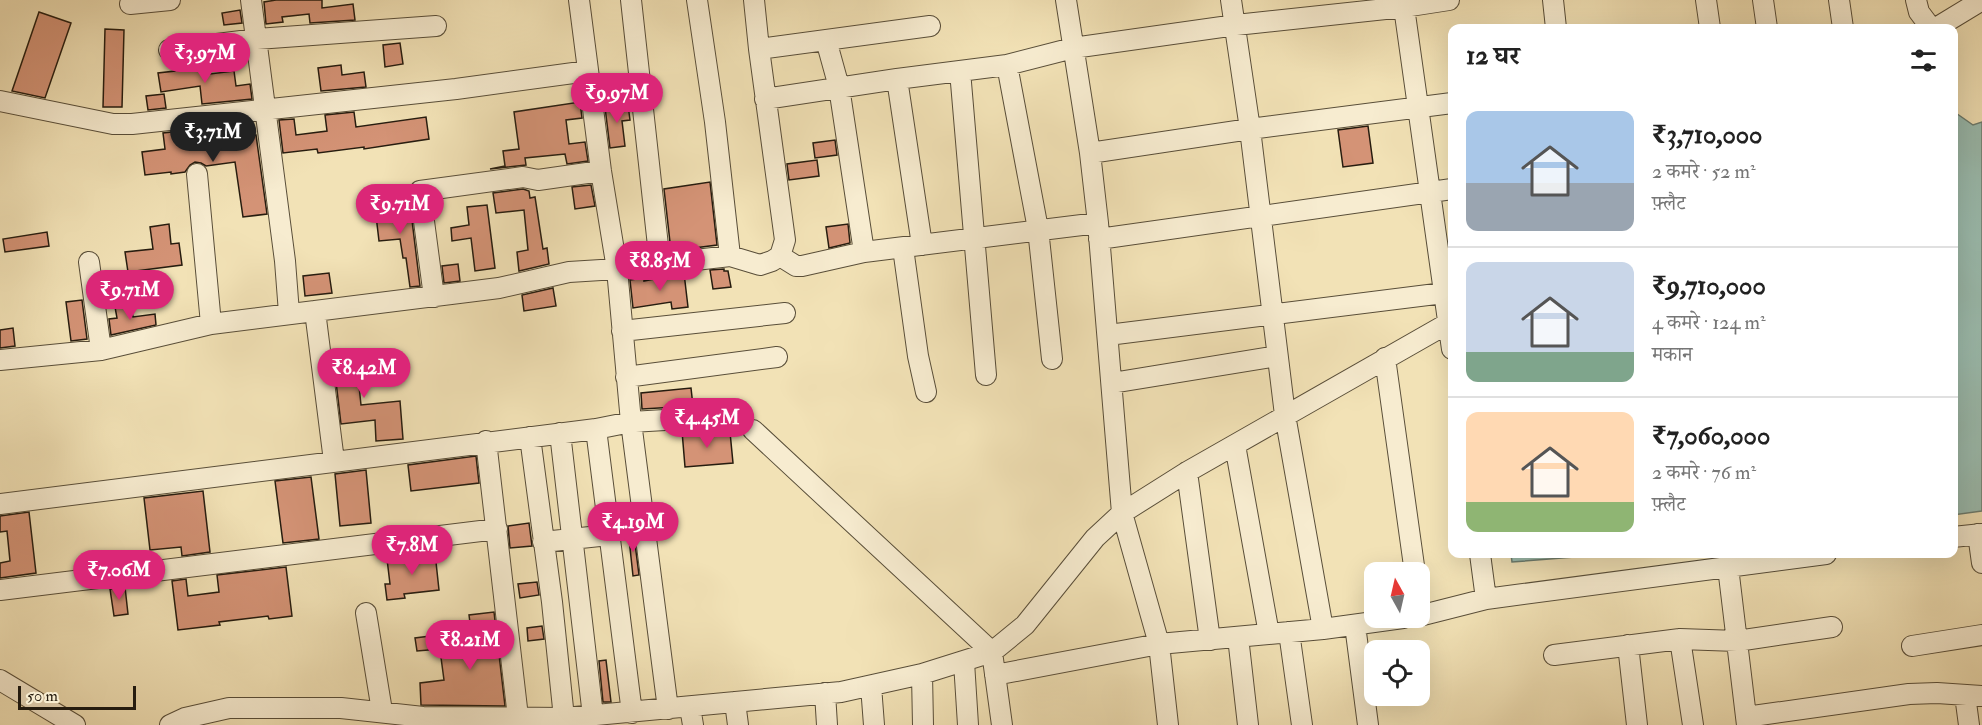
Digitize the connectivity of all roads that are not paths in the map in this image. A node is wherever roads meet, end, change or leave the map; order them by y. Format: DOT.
graph roads {
  1 [pos="170,0"];
  2 [pos="251,0"];
  3 [pos="579,0"];
  4 [pos="632,0"];
  5 [pos="697,0"];
  6 [pos="754,0"];
  7 [pos="1066,0"];
  8 [pos="1231,0"];
  9 [pos="1449,0"];
  10 [pos="1553,0"];
  11 [pos="1706,0"];
  12 [pos="1763,0"];
  13 [pos="1839,0"];
  14 [pos="1916,0"];
  15 [pos="1982,0"];
  16 [pos="130,4"];
  17 [pos="1404,4"];
  18 [pos="1556,24"];
  19 [pos="1709,24"];
  20 [pos="1766,24"];
  21 [pos="1843,24"];
  22 [pos="1928,24"];
  23 [pos="1943,24"];
  24 [pos="1236,25"];
  25 [pos="436,26"];
  26 [pos="930,26"];
  27 [pos="256,39"];
  28 [pos="826,40"];
  29 [pos="1073,48"];
  30 [pos="759,49"];
  31 [pos="169,50"];
  32 [pos="1007,65"];
  33 [pos="588,71"];
  34 [pos="960,71"];
  35 [pos="897,79"];
  36 [pos="839,87"];
  37 [pos="765,99"];
  38 [pos="0,101"];
  39 [pos="1448,104"];
  40 [pos="1419,108"];
  41 [pos="266,109"];
  42 [pos="1250,129"];
  43 [pos="1090,153"];
  44 [pos="601,171"];
  45 [pos="197,174"];
  46 [pos="1448,190"];
  47 [pos="1430,192"];
  48 [pos="1261,217"];
  49 [pos="1038,229"];
  50 [pos="1099,231"];
  51 [pos="975,238"];
  52 [pos="922,245"];
  53 [pos="903,248"];
  54 [pos="864,252"];
  55 [pos="730,256"];
  56 [pos="780,256"];
  57 [pos="89,262"];
  58 [pos="660,264"];
  59 [pos="616,269"];
  60 [pos="1448,292"];
  61 [pos="434,297"];
  62 [pos="315,311"];
  63 [pos="289,313"];
  64 [pos="785,313"];
  65 [pos="1273,315"];
  66 [pos="1448,323"];
  67 [pos="211,324"];
  68 [pos="622,331"];
  69 [pos="1108,335"];
  70 [pos="101,350"];
  71 [pos="1277,356"];
  72 [pos="777,357"];
  73 [pos="1385,358"];
  74 [pos="1052,359"];
  75 [pos="0,360"];
  76 [pos="986,375"];
  77 [pos="627,377"];
  78 [pos="1112,383"];
  79 [pos="926,392"];
  80 [pos="1285,415"];
  81 [pos="716,417"];
  82 [pos="631,422"];
  83 [pos="596,429"];
  84 [pos="753,430"];
  85 [pos="560,433"];
  86 [pos="530,437"];
  87 [pos="486,441"];
  88 [pos="1235,445"];
  89 [pos="334,461"];
  90 [pos="1187,472"];
  91 [pos="0,504"];
  92 [pos="1122,513"];
  93 [pos="497,529"];
  94 [pos="1980,534"];
  95 [pos="609,535"];
  96 [pos="1958,536"];
  97 [pos="573,539"];
  98 [pos="543,542"];
  99 [pos="1481,558"];
  100 [pos="1796,558"];
  101 [pos="1413,562"];
  102 [pos="1982,563"];
  103 [pos="1728,567"];
  104 [pos="0,590"];
  105 [pos="1486,599"];
  106 [pos="1430,609"];
  107 [pos="366,613"];
  108 [pos="1364,623"];
  109 [pos="1355,625"];
  110 [pos="1832,627"];
  111 [pos="1323,629"];
  112 [pos="1289,632"];
  113 [pos="1269,634"];
  114 [pos="1982,635"];
  115 [pos="1238,637"];
  116 [pos="1210,639"];
  117 [pos="1680,639"];
  118 [pos="1737,641"];
  119 [pos="1159,644"];
  120 [pos="1628,645"];
  121 [pos="1912,646"];
  122 [pos="992,652"];
  123 [pos="1554,655"];
  124 [pos="964,662"];
  125 [pos="922,674"];
  126 [pos="995,675"];
  127 [pos="0,680"];
  128 [pos="871,686"];
  129 [pos="825,693"];
  130 [pos="1973,696"];
  131 [pos="735,702"];
  132 [pos="668,709"];
  133 [pos="382,711"];
  134 [pos="632,713"];
  135 [pos="346,716"];
  136 [pos="593,716"];
  137 [pos="692,716"];
  138 [pos="518,717"];
  139 [pos="564,718"];
  140 [pos="1746,721"];
  141 [pos="75,725"];
  142 [pos="170,725"];
  143 [pos="738,725"];
  144 [pos="827,725"];
  145 [pos="874,725"];
  146 [pos="923,725"];
  147 [pos="968,725"];
  148 [pos="1002,725"];
  149 [pos="1168,725"];
  150 [pos="1248,725"];
  151 [pos="1302,725"];
  152 [pos="1368,725"];
  153 [pos="1638,725"];
  154 [pos="1693,725"];
  155 [pos="1969,725"];
  1 -- 16 [label="street"];
  2 -- 27 [label="street"];
  3 -- 33 [label="street"];
  4 -- 58 [label="street"];
  5 -- 55 [label="street"];
  6 -- 30 [label="street"];
  7 -- 29 [label="street"];
  8 -- 24 [label="street"];
  9 -- 17 [label="street"];
  10 -- 18 [label="street"];
  11 -- 19 [label="street"];
  12 -- 20 [label="street"];
  13 -- 21 [label="street"];
  14 -- 22 [label="street"];
  15 -- 23 [label="street"];
  17 -- 24 [label="street"];
  17 -- 40 [label="street"];
  24 -- 29 [label="street"];
  24 -- 42 [label="street"];
  25 -- 27 [label="street"];
  26 -- 28 [label="street"];
  27 -- 31 [label="street"];
  27 -- 41 [label="street"];
  28 -- 30 [label="street"];
  28 -- 36 [label="street"];
  29 -- 32 [label="street"];
  29 -- 43 [label="street"];
  30 -- 37 [label="street"];
  32 -- 34 [label="street"];
  32 -- 49 [label="street"];
  33 -- 41 [label="street"];
  33 -- 44 [label="street"];
  34 -- 35 [label="street"];
  34 -- 51 [label="street"];
  35 -- 36 [label="street"];
  35 -- 52 [label="street"];
  36 -- 37 [label="street"];
  36 -- 54 [label="street"];
  37 -- 56 [label="street"];
  38 -- 41 [label="street"];
  39 -- 40 [label="street"];
  40 -- 42 [label="street"];
  40 -- 47 [label="street"];
  41 -- 63 [label="street"];
  42 -- 43 [label="street"];
  42 -- 48 [label="street"];
  43 -- 50 [label="street"];
  44 -- 59 [label="street"];
  44 -- 61 [label="street"];
  45 -- 67 [label="street"];
  46 -- 47 [label="street"];
  47 -- 48 [label="street"];
  47 -- 60 [label="street"];
  48 -- 50 [label="street"];
  48 -- 65 [label="street"];
  49 -- 50 [label="street"];
  49 -- 51 [label="street"];
  49 -- 74 [label="street"];
  50 -- 69 [label="street"];
  51 -- 52 [label="street"];
  51 -- 76 [label="street"];
  52 -- 53 [label="street"];
  53 -- 54 [label="street"];
  53 -- 79 [label="street"];
  54 -- 56 [label="street"];
  55 -- 56 [label="street"];
  55 -- 58 [label="street"];
  57 -- 70 [label="street"];
  58 -- 59 [label="street"];
  59 -- 61 [label="street"];
  59 -- 68 [label="street"];
  60 -- 65 [label="street"];
  61 -- 62 [label="street"];
  62 -- 63 [label="street"];
  62 -- 89 [label="street"];
  63 -- 67 [label="street"];
  64 -- 68 [label="street"];
  65 -- 69 [label="street"];
  65 -- 71 [label="street"];
  66 -- 73 [label="street"];
  67 -- 70 [label="street"];
  68 -- 77 [label="street"];
  69 -- 78 [label="street"];
  70 -- 75 [label="street"];
  71 -- 78 [label="street"];
  71 -- 80 [label="street"];
  72 -- 77 [label="street"];
  73 -- 80 [label="street"];
  73 -- 101 [label="street"];
  77 -- 82 [label="street"];
  78 -- 92 [label="street"];
  80 -- 88 [label="street"];
  80 -- 111 [label="street"];
  81 -- 82 [label="street"];
  82 -- 83 [label="street"];
  82 -- 132 [label="street"];
  83 -- 85 [label="street"];
  83 -- 95 [label="street"];
  84 -- 122 [label="street"];
  85 -- 86 [label="street"];
  85 -- 97 [label="street"];
  86 -- 87 [label="street"];
  86 -- 98 [label="street"];
  87 -- 89 [label="street"];
  87 -- 93 [label="street"];
  88 -- 90 [label="street"];
  88 -- 113 [label="street"];
  89 -- 91 [label="street"];
  90 -- 92 [label="street"];
  90 -- 116 [label="street"];
  92 -- 119 [label="street"];
  92 -- 122 [label="street"];
  93 -- 104 [label="street"];
  93 -- 138 [label="street"];
  94 -- 96 [label="street"];
  94 -- 102 [label="street"];
  95 -- 97 [label="street"];
  95 -- 134 [label="street"];
  97 -- 98 [label="street"];
  97 -- 136 [label="street"];
  98 -- 139 [label="street"];
  99 -- 105 [label="street"];
  100 -- 103 [label="street"];
  103 -- 105 [label="street"];
  103 -- 118 [label="street"];
  105 -- 106 [label="street"];
  107 -- 133 [label="street"];
  108 -- 109 [label="street"];
  109 -- 111 [label="street"];
  109 -- 152 [label="street"];
  110 -- 118 [label="street"];
  111 -- 112 [label="street"];
  112 -- 113 [label="street"];
  112 -- 151 [label="street"];
  113 -- 115 [label="street"];
  114 -- 121 [label="street"];
  115 -- 116 [label="street"];
  115 -- 150 [label="street"];
  116 -- 119 [label="street"];
  117 -- 118 [label="street"];
  117 -- 120 [label="street"];
  117 -- 154 [label="street"];
  118 -- 140 [label="street"];
  119 -- 126 [label="street"];
  119 -- 149 [label="street"];
  120 -- 123 [label="street"];
  120 -- 153 [label="street"];
  122 -- 124 [label="street"];
  122 -- 126 [label="street"];
  124 -- 125 [label="street"];
  124 -- 147 [label="street"];
  125 -- 128 [label="street"];
  125 -- 146 [label="street"];
  126 -- 148 [label="street"];
  127 -- 141 [label="street"];
  128 -- 129 [label="street"];
  128 -- 145 [label="street"];
  129 -- 131 [label="street"];
  129 -- 144 [label="street"];
  130 -- 140 [label="street"];
  130 -- 155 [label="street"];
  131 -- 137 [label="street"];
  131 -- 143 [label="street"];
  132 -- 134 [label="street"];
  132 -- 137 [label="street"];
  133 -- 135 [label="street"];
  133 -- 138 [label="street"];
  134 -- 136 [label="street"];
  135 -- 142 [label="street"];
  136 -- 139 [label="street"];
  138 -- 139 [label="street"];
}
